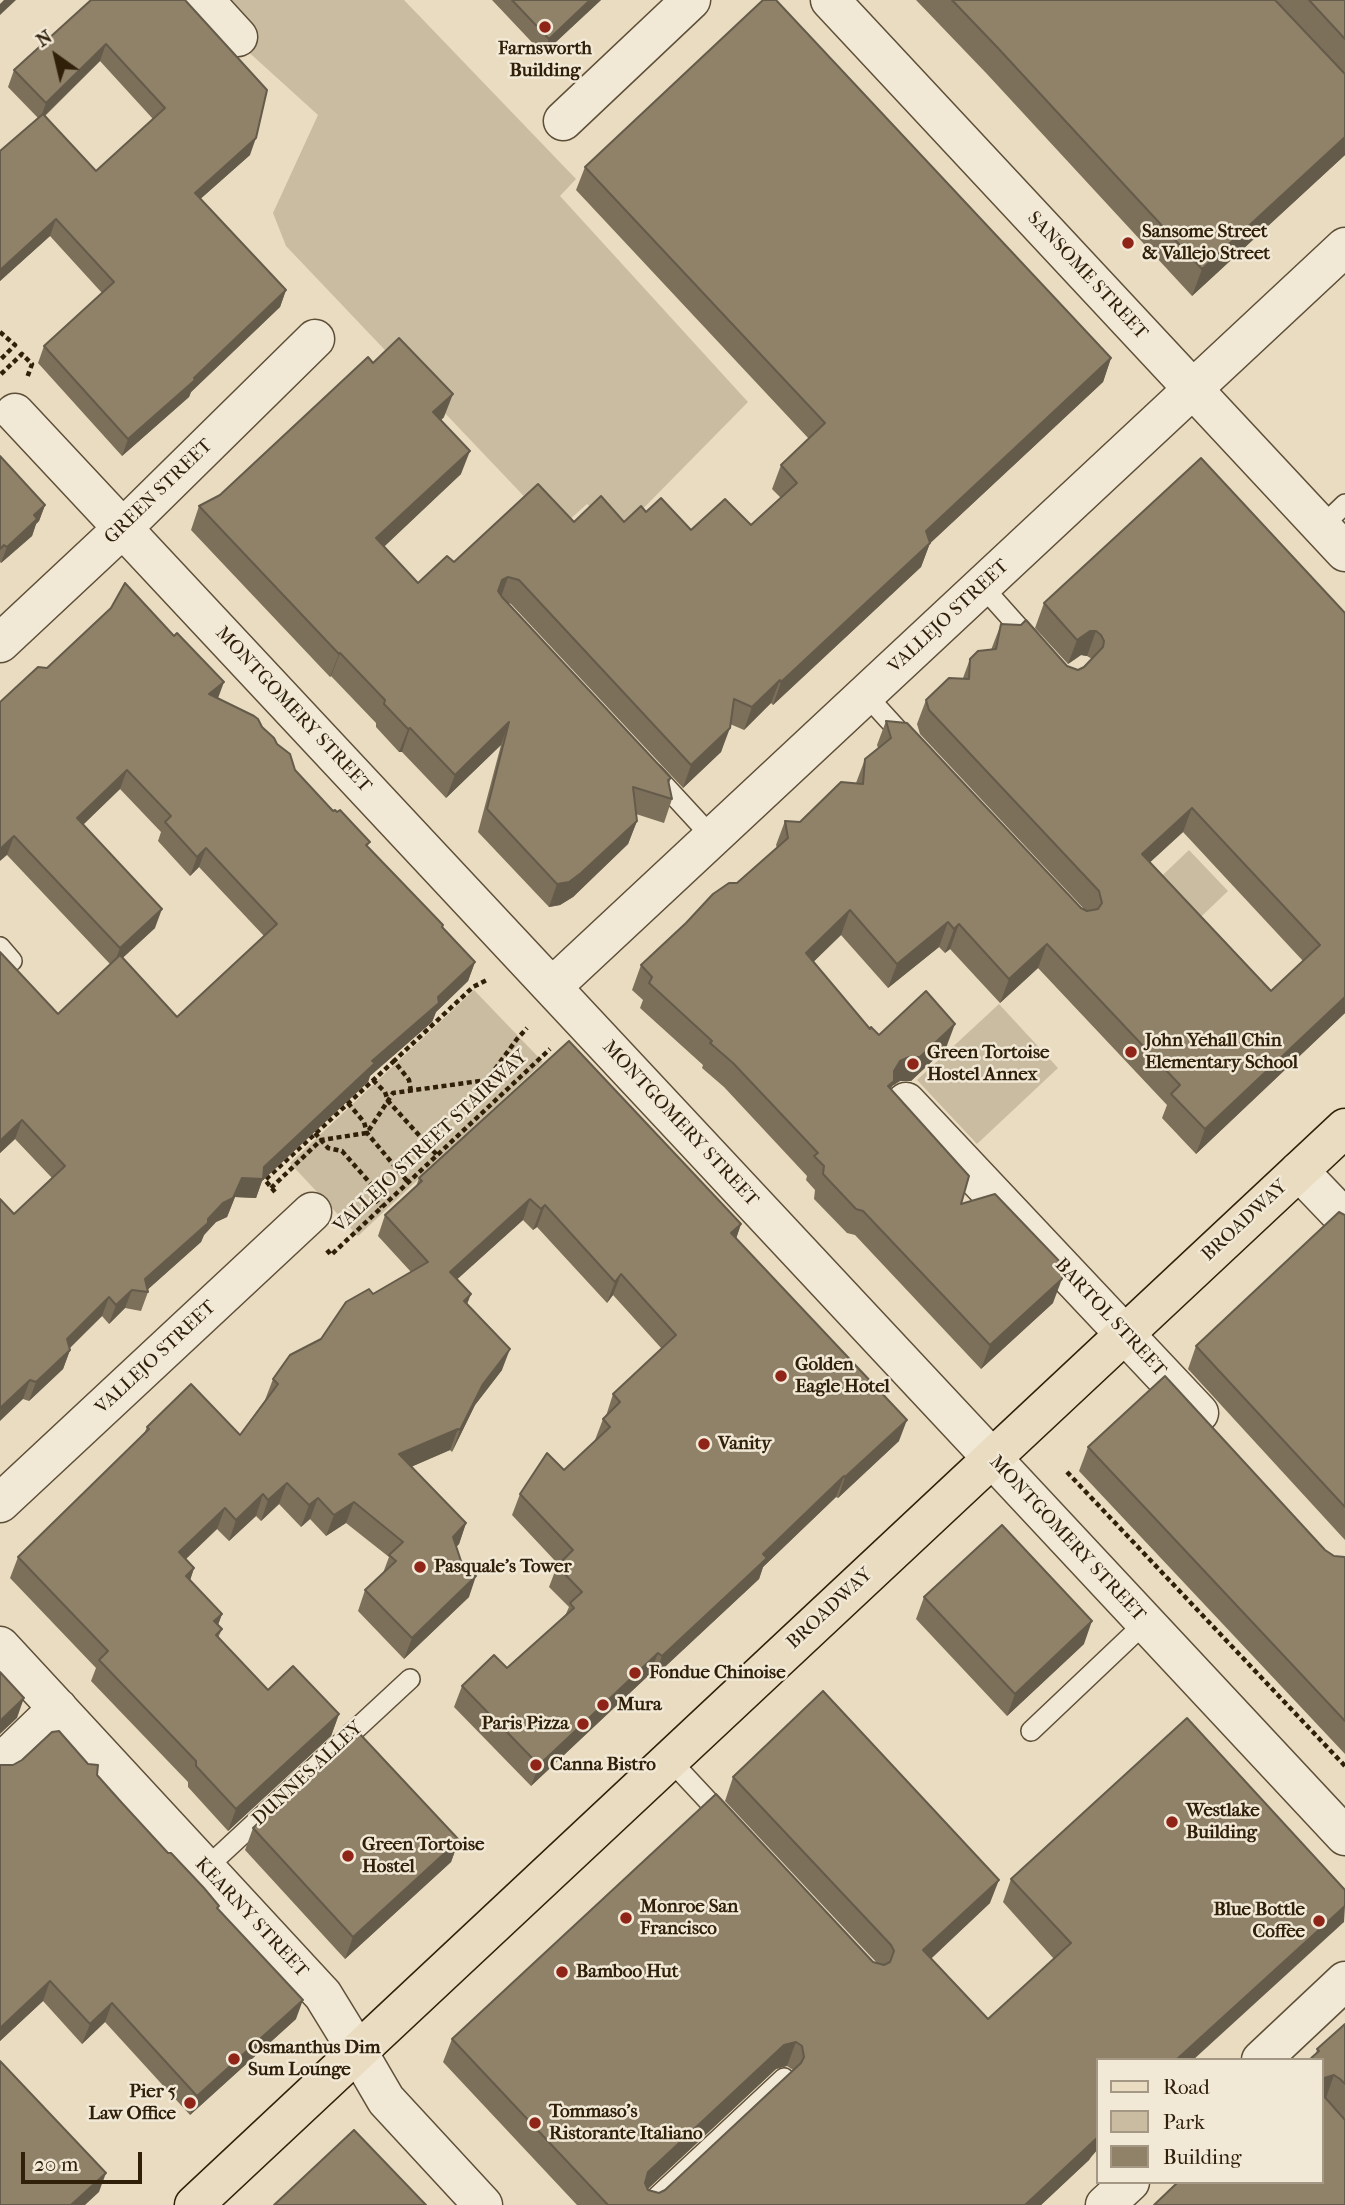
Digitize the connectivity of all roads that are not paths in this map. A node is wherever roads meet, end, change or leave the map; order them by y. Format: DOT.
graph roads {
  1 [pos="204,0"];
  2 [pos="691,0"];
  3 [pos="830,0"];
  4 [pos="238,37"];
  5 [pos="563,121"];
  6 [pos="1345,247"];
  7 [pos="315,340"];
  8 [pos="1193,390"];
  9 [pos="15,413"];
  10 [pos="123,528"];
  11 [pos="1337,528"];
  12 [pos="982,586"];
  13 [pos="0,643"];
  14 [pos="1043,654"];
  15 [pos="866,695"];
  16 [pos="919,752"];
  17 [pos="639,759"];
  18 [pos="713,838"];
  19 [pos="552,987"];
  20 [pos="906,1102"];
  21 [pos="1345,1128"];
  22 [pos="1299,1171"];
  23 [pos="312,1212"];
  24 [pos="1345,1220"];
  25 [pos="1125,1333"];
  26 [pos="1222,1439"];
  27 [pos="991,1457"];
  28 [pos="0,1503"];
  29 [pos="1146,1622"];
  30 [pos="0,1646"];
  31 [pos="410,1679"];
  32 [pos="58,1708"];
  33 [pos="1031,1731"];
  34 [pos="670,1760"];
  35 [pos="0,1763"];
  36 [pos="737,1831"];
  37 [pos="1345,1836"];
  38 [pos="205,1869"];
  39 [pos="1345,1981"];
  40 [pos="358,2052"];
  41 [pos="1267,2058"];
  42 [pos="784,2078"];
  43 [pos="1128,2184"];
  44 [pos="194,2205"];
  45 [pos="484,2205"];
  46 [pos="648,2205"];
  47 [pos="1105,2205"];
  1 -- 4 [label="street"];
  2 -- 5 [label="street"];
  3 -- 8 [label="street, SANSOME STREET"];
  6 -- 8 [label="street, VALLEJO STREET"];
  7 -- 10 [label="street, GREEN STREET"];
  8 -- 11 [label="street, SANSOME STREET"];
  8 -- 12 [label="street, VALLEJO STREET"];
  9 -- 10 [label="street, MONTGOMERY STREET"];
  10 -- 13 [label="street, GREEN STREET"];
  10 -- 19 [label="street, MONTGOMERY STREET"];
  12 -- 14 [label="lane"];
  12 -- 15 [label="street, VALLEJO STREET"];
  15 -- 16 [label="lane"];
  15 -- 18 [label="street, VALLEJO STREET"];
  17 -- 18 [label="lane"];
  18 -- 19 [label="street, VALLEJO STREET"];
  19 -- 27 [label="street, MONTGOMERY STREET"];
  20 -- 25 [label="street, BARTOL STREET"];
  21 -- 22 [label="main road, BROADWAY"];
  22 -- 24 [label="street"];
  22 -- 25 [label="main road, BROADWAY"];
  23 -- 28 [label="street, VALLEJO STREET"];
  25 -- 26 [label="street, BARTOL STREET"];
  25 -- 27 [label="main road, BROADWAY"];
  27 -- 29 [label="street, MONTGOMERY STREET"];
  27 -- 34 [label="main road, BROADWAY"];
  29 -- 33 [label="lane"];
  29 -- 37 [label="street, MONTGOMERY STREET"];
  30 -- 32 [label="street, KEARNY STREET"];
  31 -- 38 [label="lane, DUNNES ALLEY"];
  32 -- 35 [label="street"];
  32 -- 38 [label="street, KEARNY STREET"];
  34 -- 36 [label="lane"];
  34 -- 40 [label="main road, BROADWAY"];
  38 -- 40 [label="street, KEARNY STREET"];
  39 -- 41 [label="street"];
  40 -- 44 [label="main road, BROADWAY"];
  40 -- 45 [label="street, KEARNY STREET"];
  42 -- 46 [label="lane"];
  43 -- 47 [label="street"];
}
